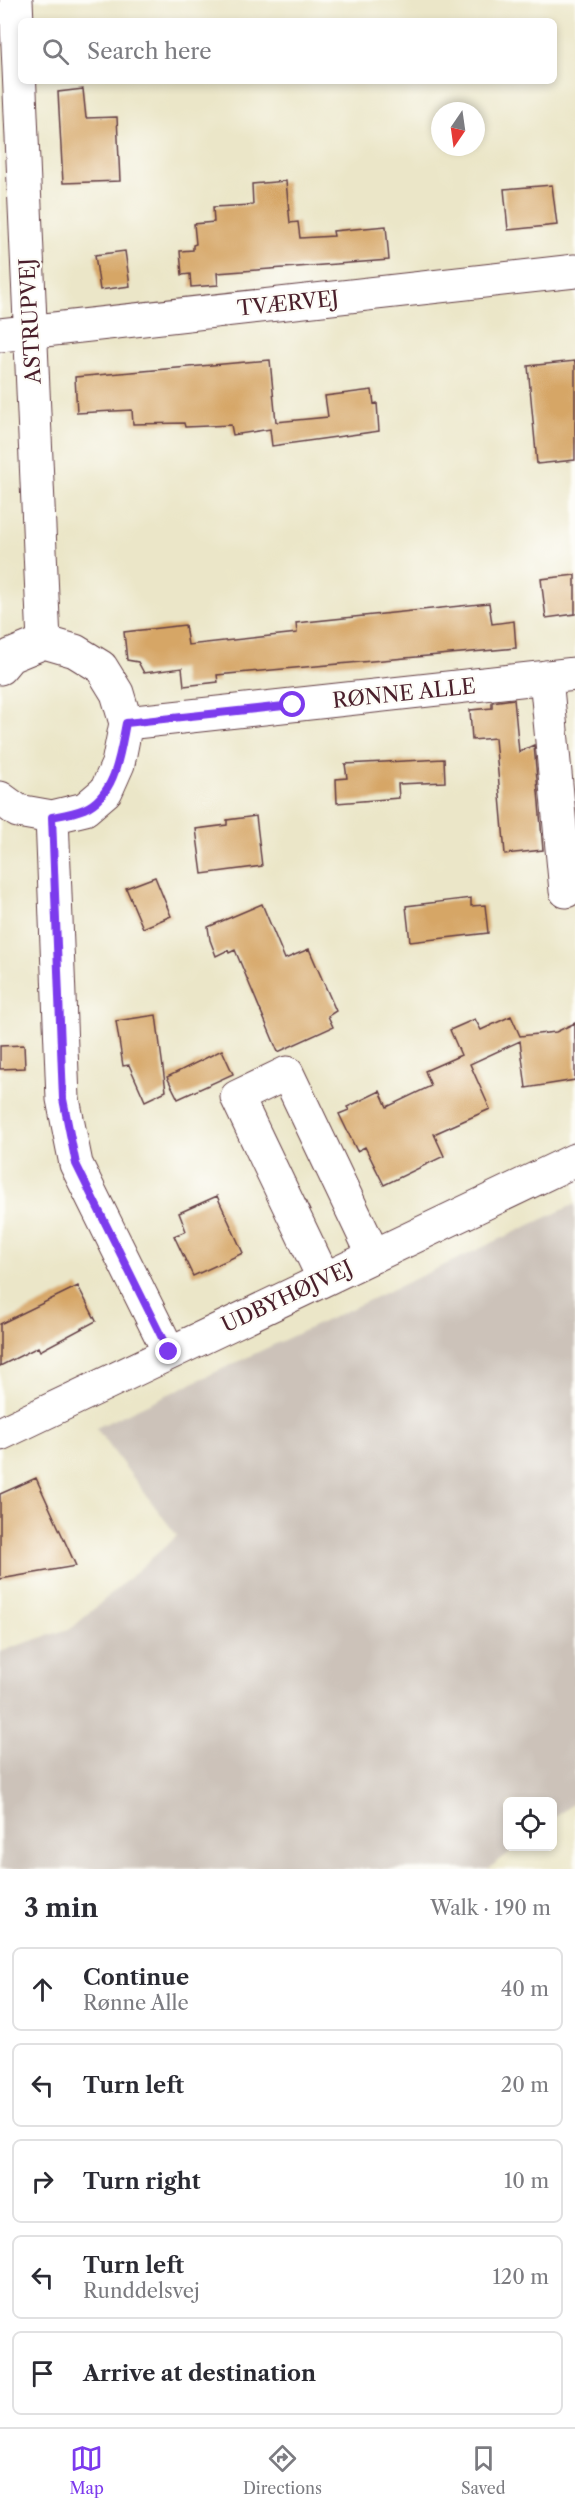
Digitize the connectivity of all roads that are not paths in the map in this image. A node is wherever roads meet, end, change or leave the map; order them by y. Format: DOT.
graph roads {
  1 [pos="16,0"];
  2 [pos="575,271"];
  3 [pos="15,334"];
  4 [pos="44,642"];
  5 [pos="0,668"];
  6 [pos="561,676"];
  7 [pos="126,723"];
  8 [pos="0,798"];
  9 [pos="52,817"];
  10 [pos="566,891"];
  11 [pos="575,1160"];
  12 [pos="374,1256"];
  13 [pos="324,1279"];
  14 [pos="169,1352"];
  15 [pos="0,1434"];
  1 -- 3 [label="street, ASTRUPVEJ"];
  2 -- 3 [label="street, TVÆRVEJ"];
  3 -- 4 [label="street, ASTRUPVEJ"];
  4 -- 5 [label="street"];
  4 -- 7 [label="street"];
  6 -- 7 [label="street, RØNNE ALLE"];
  6 -- 10 [label="street"];
  7 -- 9 [label="street"];
  8 -- 9 [label="street"];
  9 -- 14 [label="street"];
  11 -- 12 [label="street, UDBYHØJVEJ"];
  12 -- 13 [label="street, UDBYHØJVEJ"];
  12 -- 13 [label="street"];
  13 -- 14 [label="street, UDBYHØJVEJ"];
  14 -- 15 [label="street, UDBYHØJVEJ"];
}
